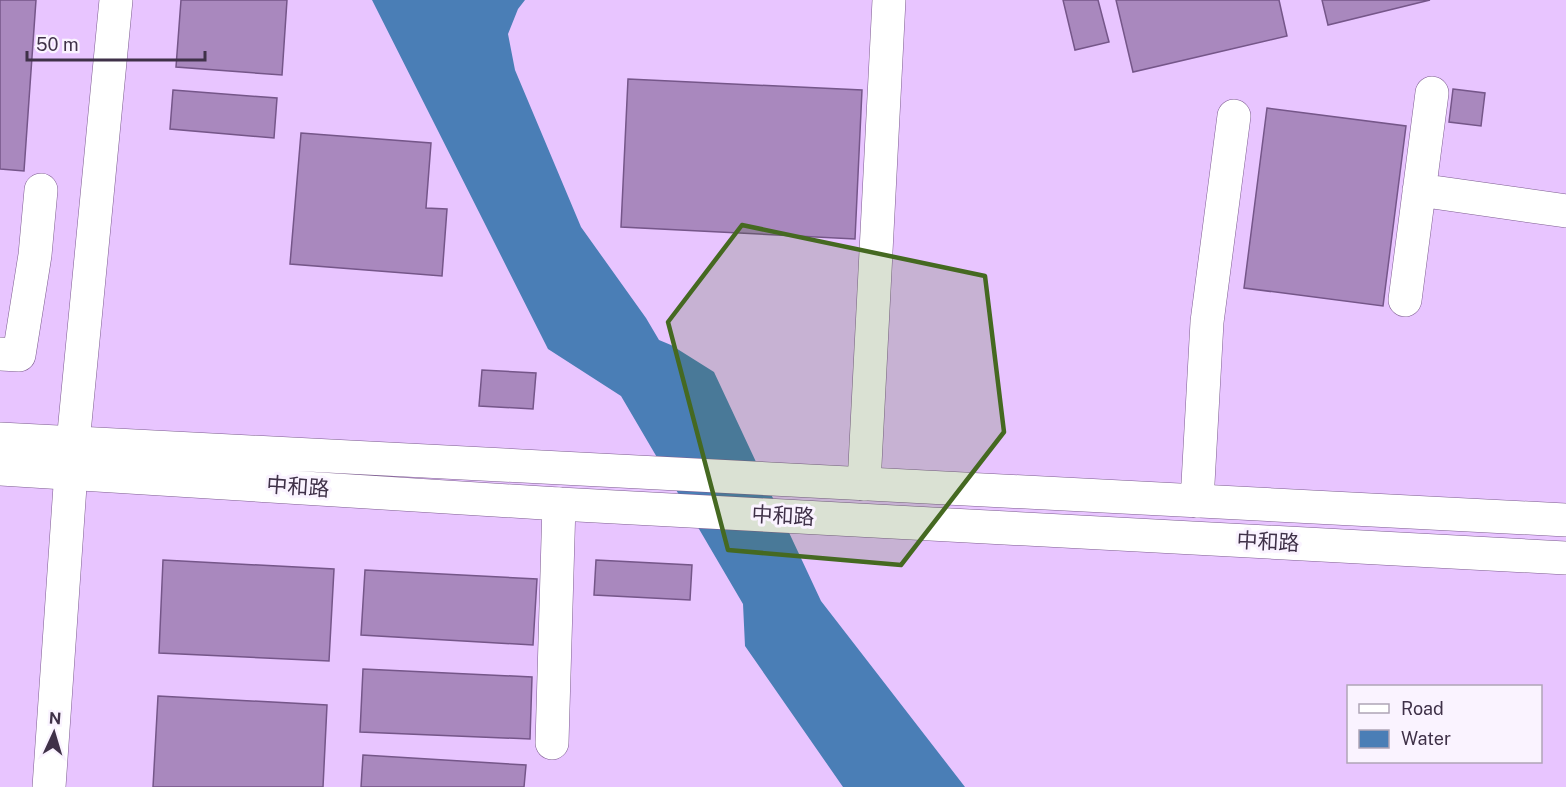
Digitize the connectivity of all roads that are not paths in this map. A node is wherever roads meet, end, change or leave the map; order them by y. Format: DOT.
graph roads {
  1 [pos="116,0"];
  2 [pos="890,0"];
  3 [pos="1432,93"];
  4 [pos="1234,116"];
  5 [pos="41,190"];
  6 [pos="1419,190"];
  7 [pos="1566,211"];
  8 [pos="1404,300"];
  9 [pos="0,354"];
  10 [pos="0,439"];
  11 [pos="72,458"];
  12 [pos="0,469"];
  13 [pos="864,484"];
  14 [pos="1197,501"];
  15 [pos="559,504"];
  16 [pos="1566,520"];
  17 [pos="1566,558"];
  18 [pos="552,743"];
  19 [pos="49,787"];
  1 -- 11 [label="main road"];
  2 -- 13 [label="main road"];
  3 -- 6 [label="main road"];
  4 -- 14 [label="main road"];
  5 -- 9 [label="main road"];
  6 -- 7 [label="main road"];
  6 -- 8 [label="main road"];
  10 -- 11 [label="main road, 中和路"];
  11 -- 12 [label="main road, 中和路"];
  11 -- 13 [label="main road, 中和路"];
  11 -- 15 [label="main road, 中和路"];
  11 -- 19 [label="main road"];
  13 -- 14 [label="main road, 中和路"];
  14 -- 16 [label="main road, 中和路"];
  15 -- 17 [label="main road, 中和路"];
  15 -- 18 [label="main road"];
}
